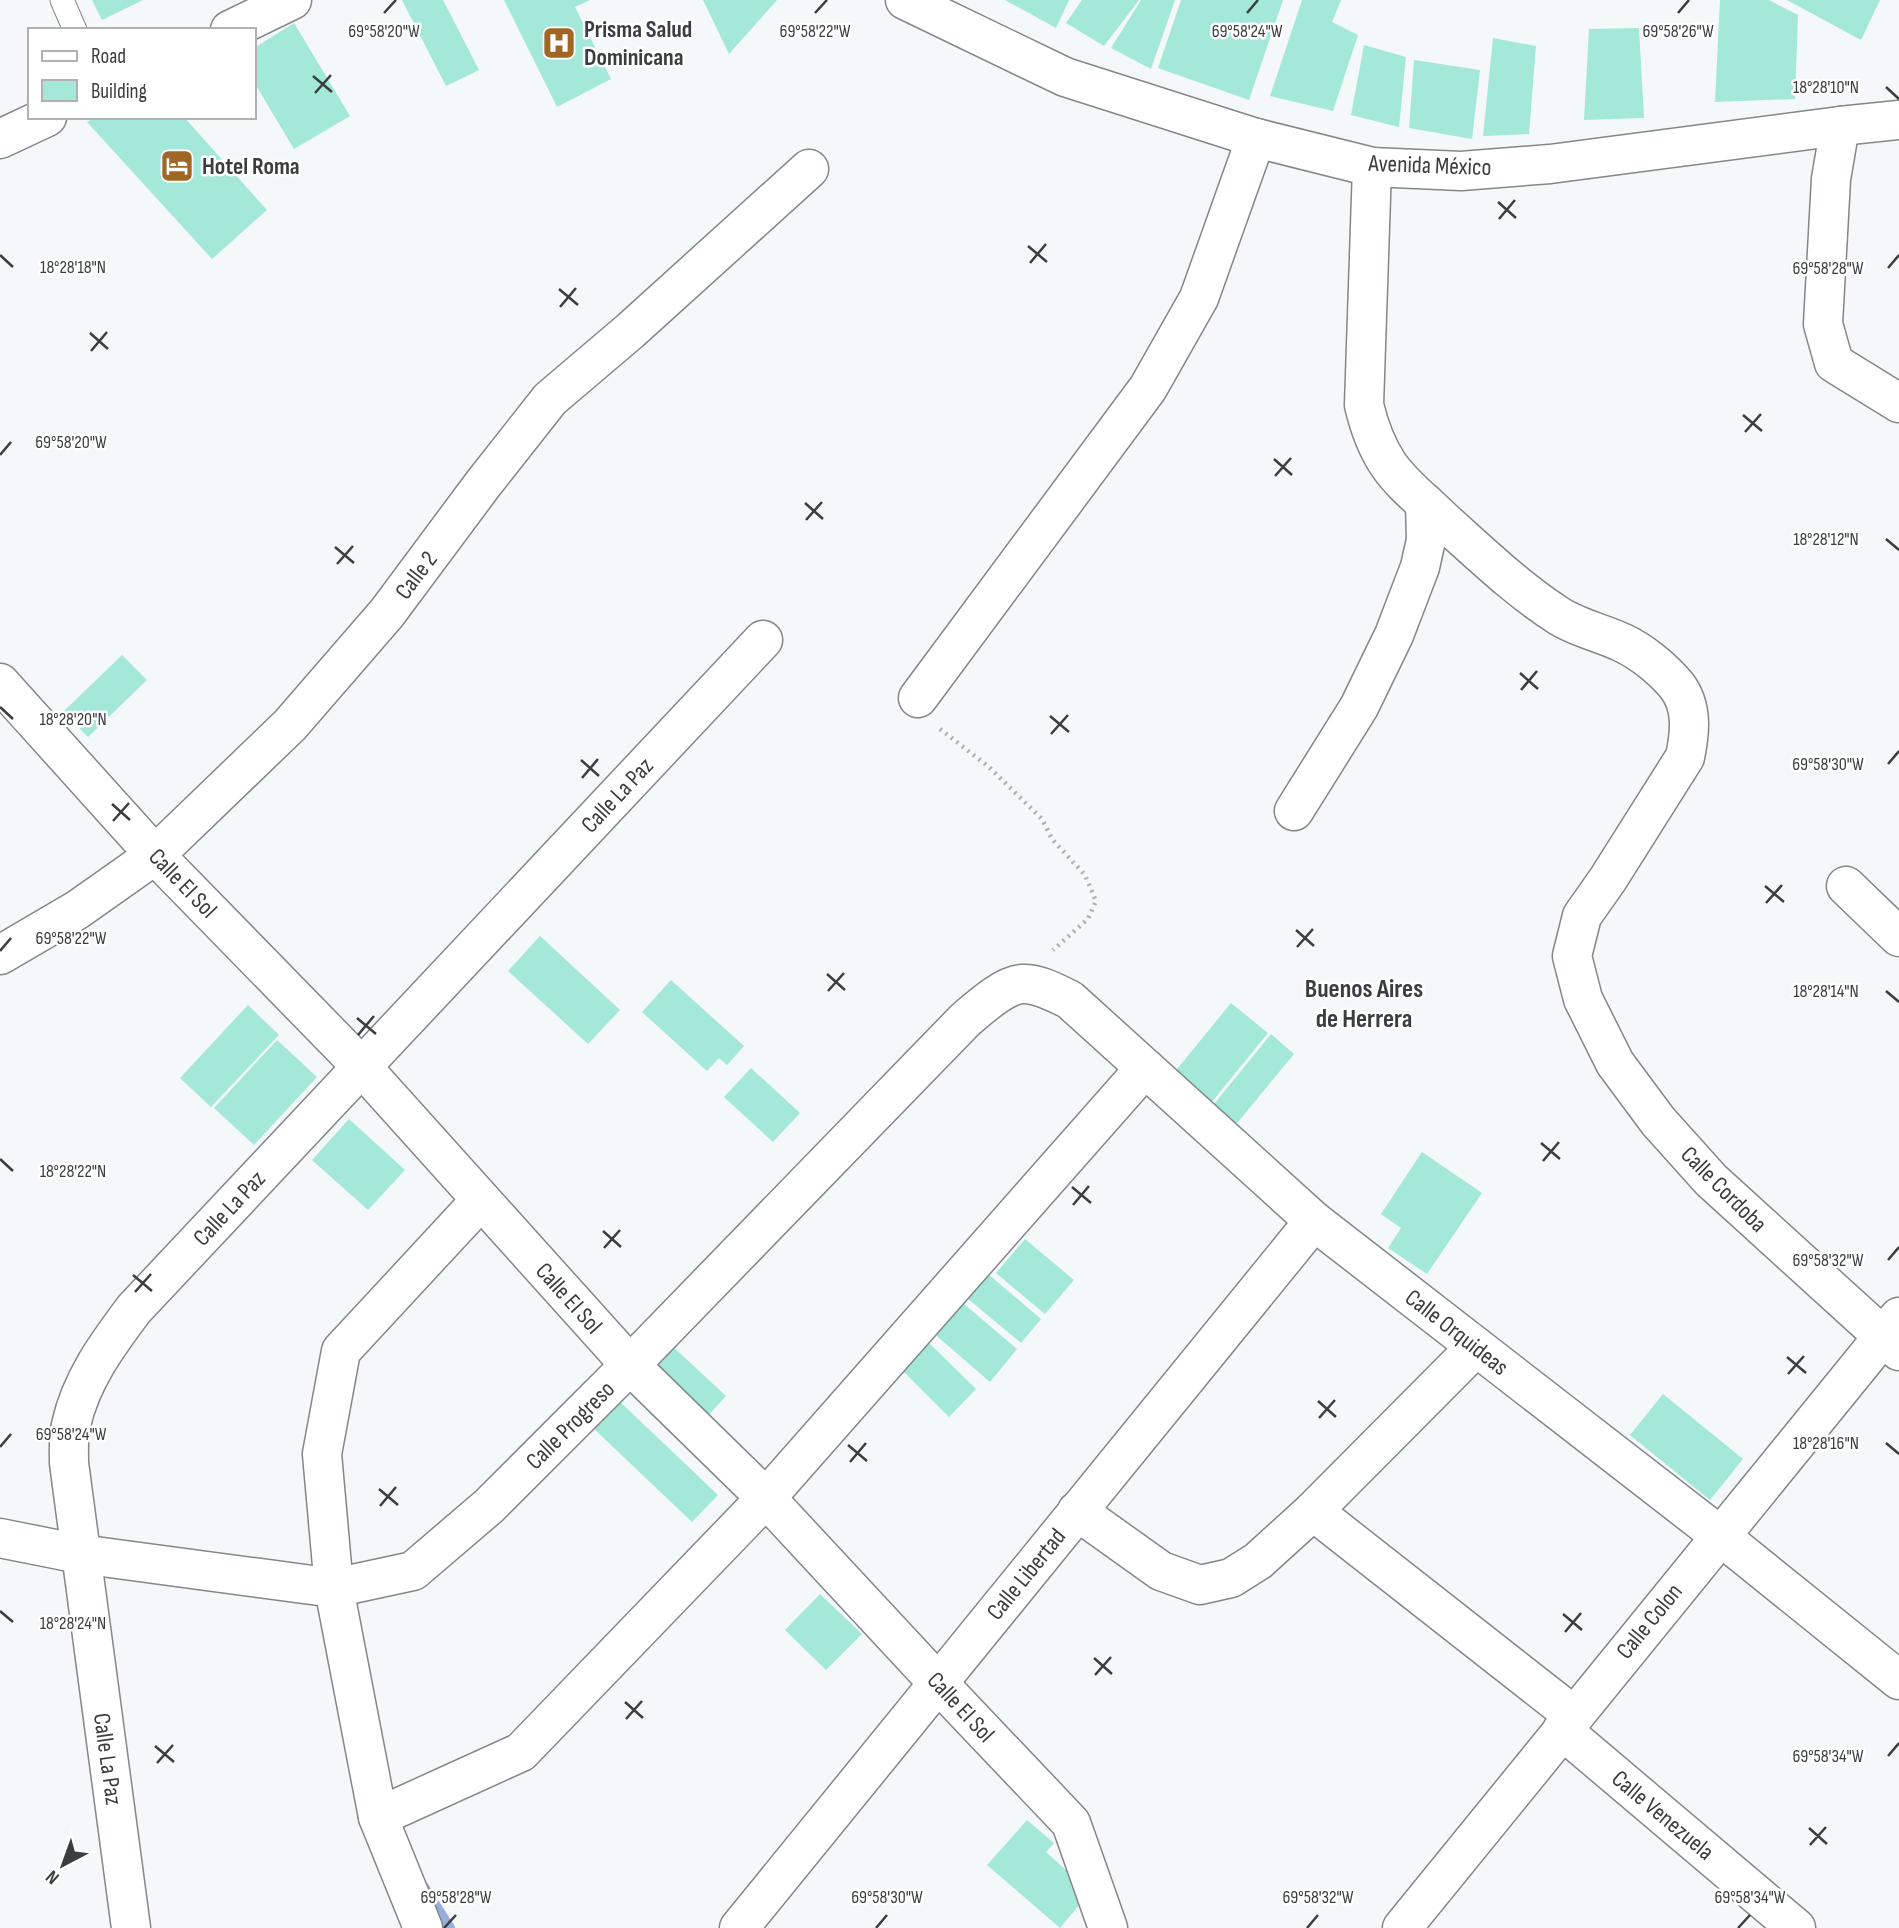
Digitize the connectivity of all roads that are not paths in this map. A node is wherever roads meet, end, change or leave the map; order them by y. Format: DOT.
graph roads {
  1 [pos="62,0"];
  2 [pos="292,0"];
  3 [pos="905,0"];
  4 [pos="74,28"];
  5 [pos="234,28"];
  6 [pos="43,119"];
  7 [pos="1899,120"];
  8 [pos="1840,126"];
  9 [pos="1256,138"];
  10 [pos="0,139"];
  11 [pos="1372,167"];
  12 [pos="808,169"];
  13 [pos="1899,403"];
  14 [pos="1425,503"];
  15 [pos="763,640"];
  16 [pos="0,683"];
  17 [pos="918,698"];
  18 [pos="1294,811"];
  19 [pos="155,855"];
  20 [pos="1846,886"];
  21 [pos="1899,937"];
  22 [pos="0,956"];
  23 [pos="1021,984"];
  24 [pos="361,1066"];
  25 [pos="1145,1068"];
  26 [pos="481,1200"];
  27 [pos="1314,1221"];
  28 [pos="1893,1335"];
  29 [pos="1476,1346"];
  30 [pos="630,1365"];
  31 [pos="766,1498"];
  32 [pos="1077,1511"];
  33 [pos="1313,1511"];
  34 [pos="1719,1535"];
  35 [pos="0,1538"];
  36 [pos="80,1554"];
  37 [pos="334,1588"];
  38 [pos="1899,1680"];
  39 [pos="938,1683"];
  40 [pos="1567,1723"];
  41 [pos="379,1817"];
  42 [pos="1098,1921"];
  43 [pos="131,1928"];
  44 [pos="423,1928"];
  45 [pos="738,1928"];
  46 [pos="1402,1928"];
  47 [pos="1796,1928"];
  1 -- 4 [label="lane"];
  2 -- 5 [label="street"];
  3 -- 9 [label="street, Avenida México"];
  6 -- 10 [label="street"];
  7 -- 8 [label="street, Avenida México"];
  8 -- 11 [label="street, Avenida México"];
  8 -- 13 [label="street"];
  9 -- 11 [label="street, Avenida México"];
  9 -- 17 [label="street"];
  11 -- 14 [label="street, Calle Cordoba"];
  12 -- 19 [label="street, Calle 2"];
  14 -- 18 [label="street"];
  14 -- 28 [label="street, Calle Cordoba"];
  15 -- 24 [label="street, Calle La Paz"];
  16 -- 19 [label="street, Calle El Sol"];
  19 -- 22 [label="street, Calle 2"];
  19 -- 24 [label="street, Calle El Sol"];
  20 -- 21 [label="street"];
  23 -- 25 [label="street, Calle Orquideas"];
  23 -- 30 [label="street, Calle Progreso"];
  24 -- 26 [label="street, Calle El Sol"];
  24 -- 36 [label="street, Calle La Paz"];
  25 -- 27 [label="street, Calle Orquideas"];
  25 -- 31 [label="street"];
  26 -- 30 [label="street, Calle El Sol"];
  26 -- 37 [label="street"];
  27 -- 29 [label="street, Calle Orquideas"];
  27 -- 32 [label="street, Calle Libertad"];
  28 -- 34 [label="street, Calle Colon"];
  29 -- 33 [label="street"];
  29 -- 34 [label="street, Calle Orquideas"];
  30 -- 31 [label="street, Calle El Sol"];
  30 -- 37 [label="street, Calle Progreso"];
  31 -- 39 [label="street, Calle El Sol"];
  31 -- 41 [label="street"];
  32 -- 33 [label="street"];
  32 -- 39 [label="street, Calle Libertad"];
  33 -- 40 [label="street, Calle Venezuela"];
  34 -- 38 [label="street, Calle Orquideas"];
  34 -- 40 [label="street, Calle Colon"];
  35 -- 36 [label="street, Calle Progreso"];
  36 -- 37 [label="street, Calle Progreso"];
  36 -- 43 [label="street, Calle La Paz"];
  37 -- 41 [label="street"];
  39 -- 42 [label="street, Calle El Sol"];
  39 -- 45 [label="street, Calle Libertad"];
  40 -- 46 [label="street, Calle Colon"];
  40 -- 47 [label="street, Calle Venezuela"];
  41 -- 44 [label="street"];
}
